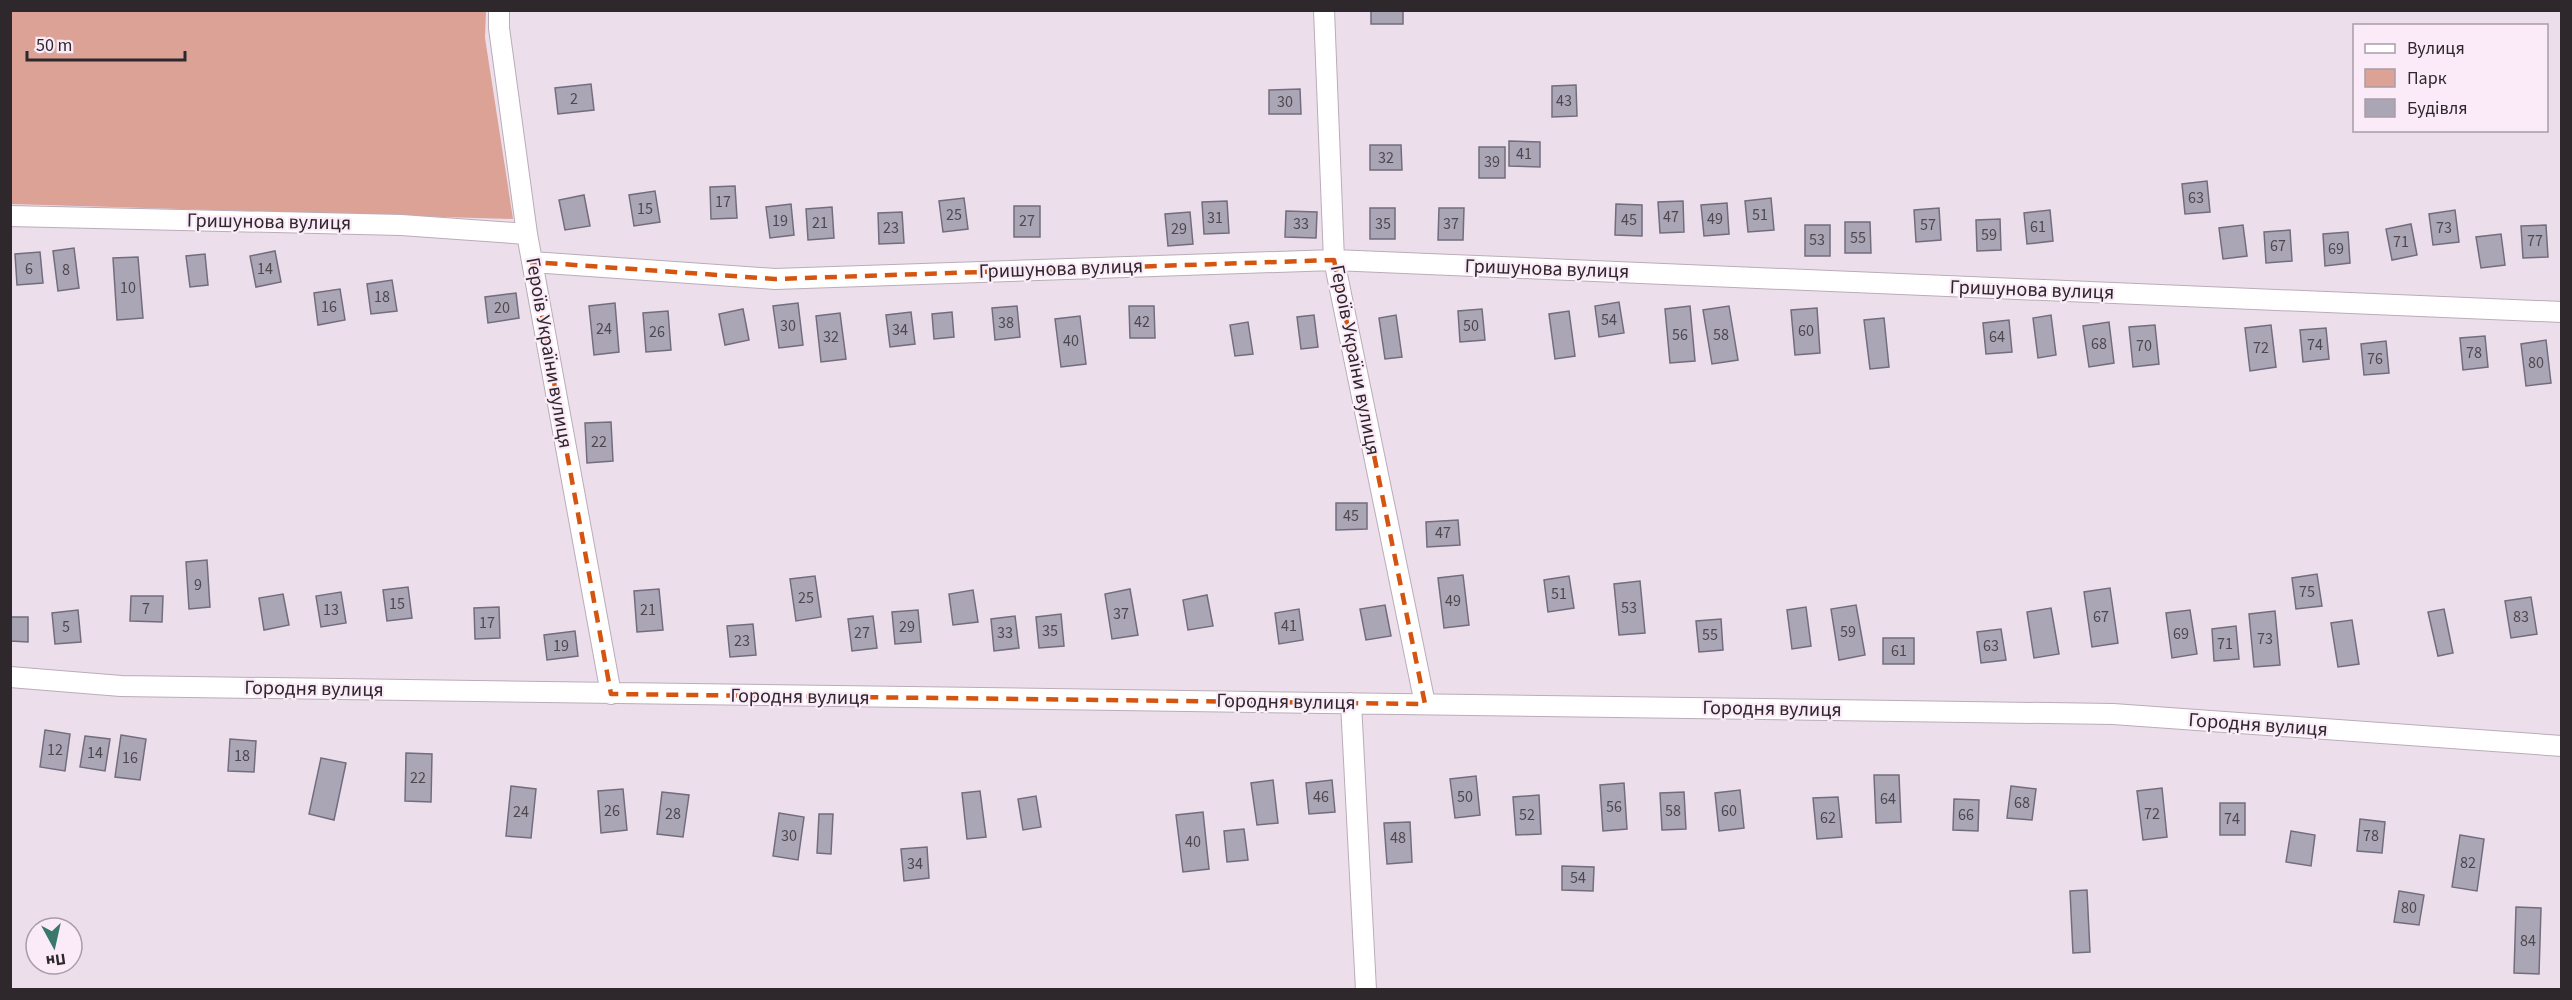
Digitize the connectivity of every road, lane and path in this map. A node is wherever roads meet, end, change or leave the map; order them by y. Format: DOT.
graph roads {
  1 [pos="499,10"];
  2 [pos="1324,10"];
  3 [pos="10,216"];
  4 [pos="526,234"];
  5 [pos="1334,260"];
  6 [pos="532,262"];
  7 [pos="2562,312"];
  8 [pos="10,677"];
  9 [pos="611,694"];
  10 [pos="1351,703"];
  11 [pos="1425,704"];
  12 [pos="2562,746"];
  13 [pos="1365,990"];
  1 -- 4 [label="street, Героїв України вулиця"];
  2 -- 5 [label="street, Героїв України вулиця"];
  3 -- 4 [label="street, Гришунова вулиця"];
  4 -- 6 [label="street, Героїв України вулиця"];
  5 -- 6 [label="street, Гришунова вулиця"];
  5 -- 7 [label="street, Гришунова вулиця"];
  5 -- 11 [label="street, Героїв України вулиця"];
  6 -- 9 [label="street, Героїв України вулиця"];
  8 -- 9 [label="street, Городня вулиця"];
  9 -- 10 [label="street, Городня вулиця"];
  10 -- 11 [label="street, Городня вулиця"];
  10 -- 13 [label="street"];
  11 -- 12 [label="street, Городня вулиця"];
}
